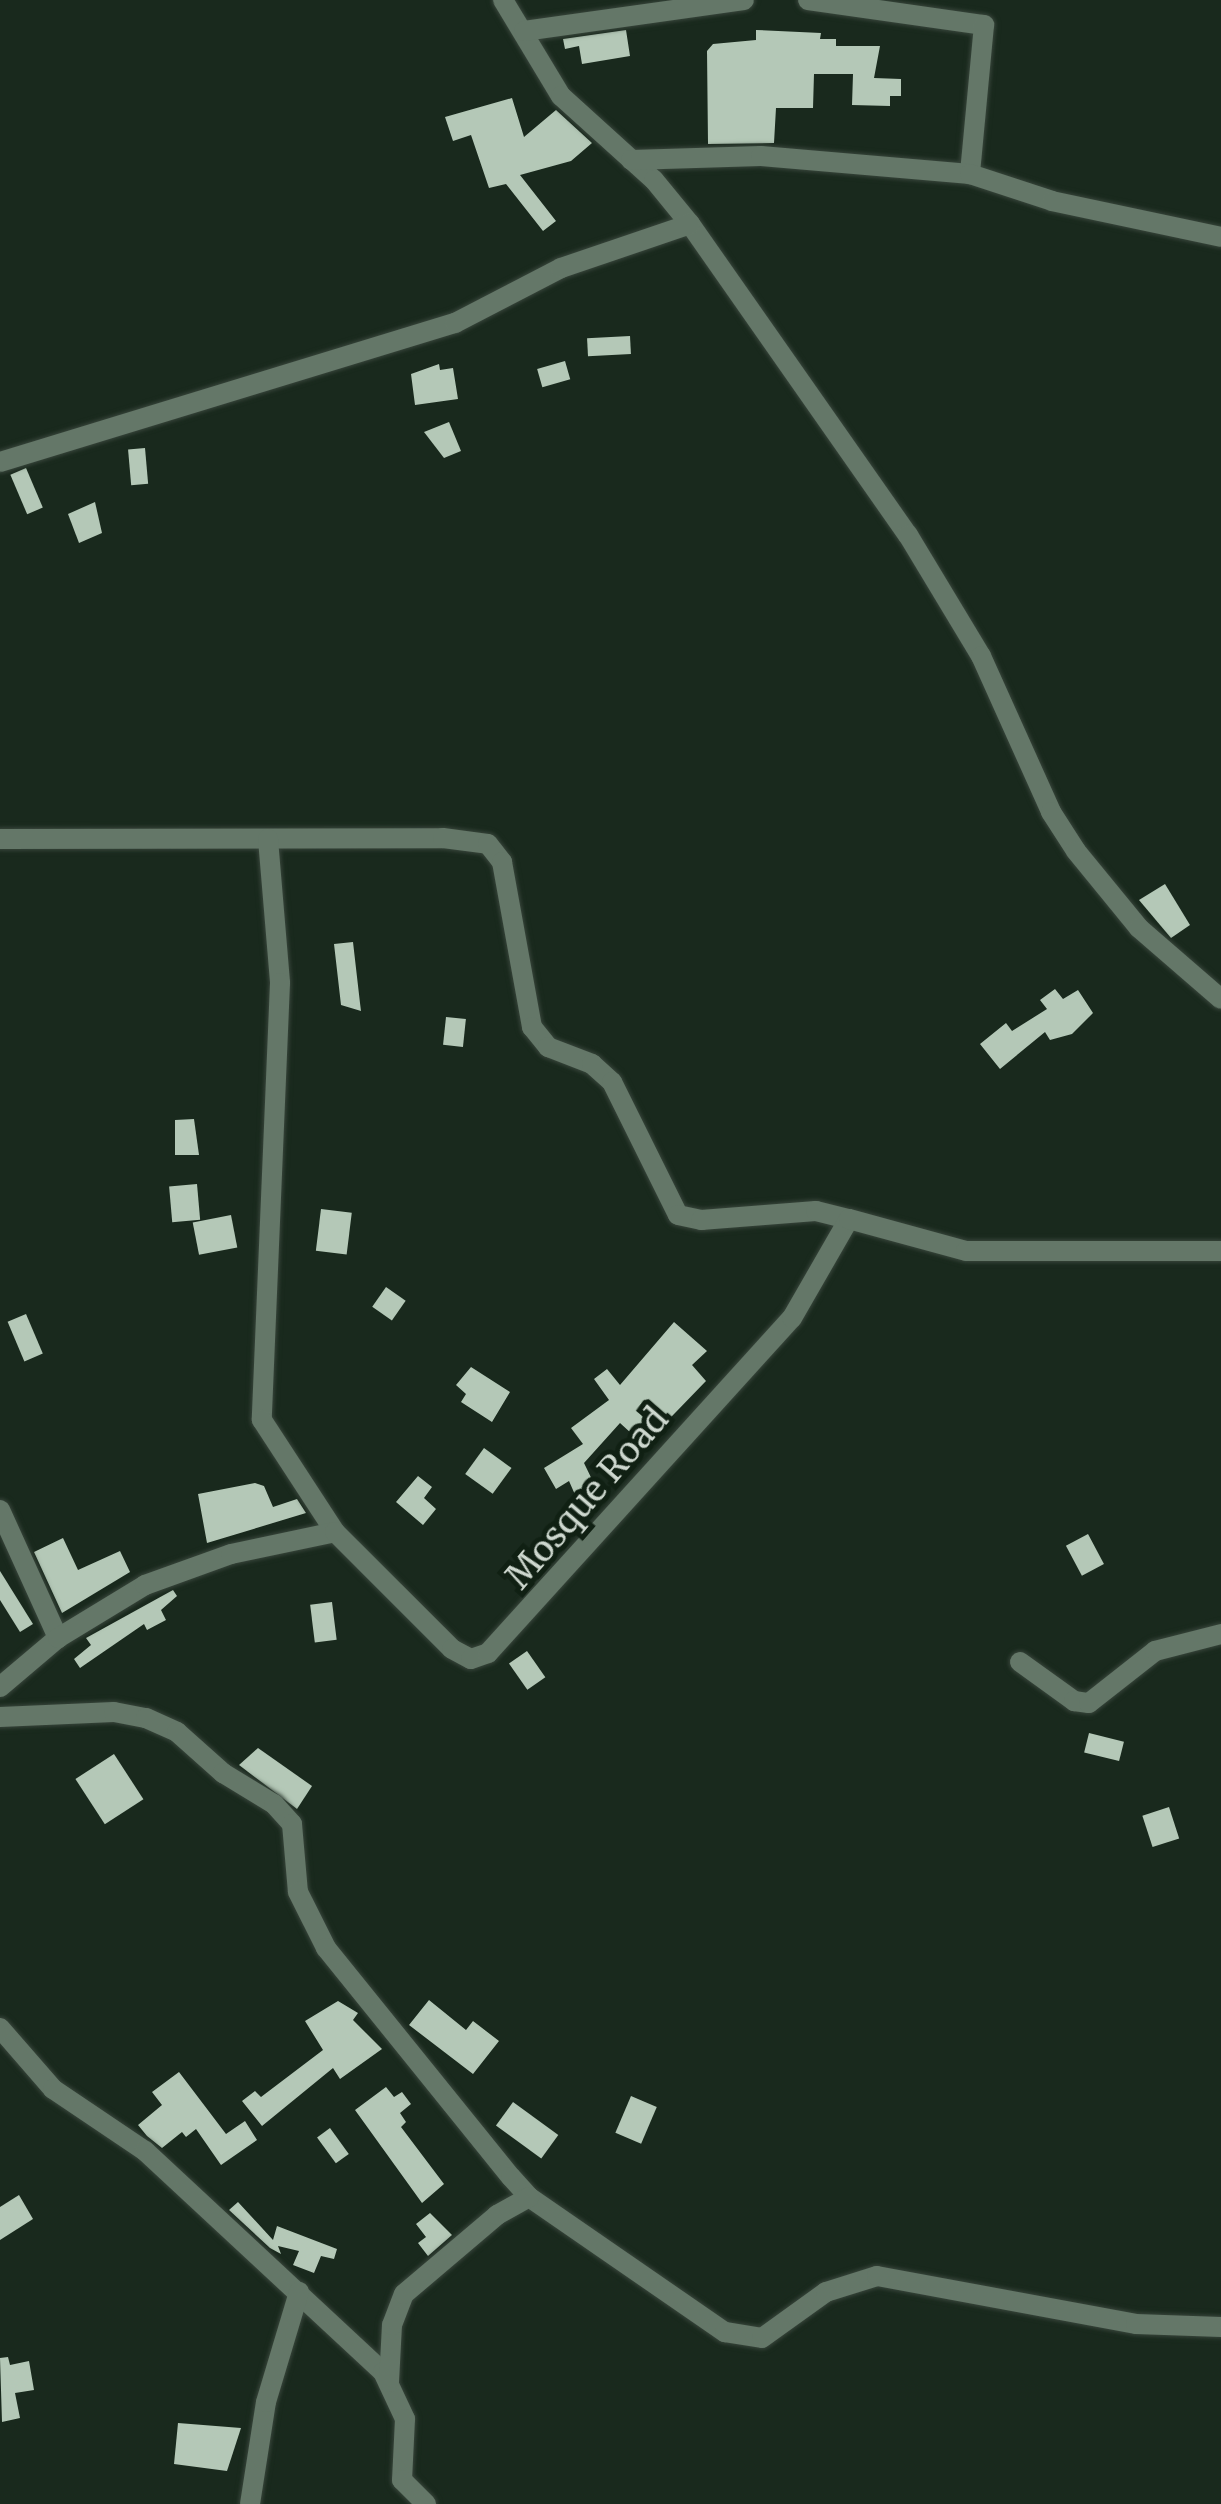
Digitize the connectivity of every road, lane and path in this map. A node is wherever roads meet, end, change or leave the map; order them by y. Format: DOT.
graph roads {
  1 [pos="503,0"];
  2 [pos="744,0"];
  3 [pos="808,0"];
  4 [pos="524,31"];
  5 [pos="631,160"];
  6 [pos="970,174"];
  7 [pos="690,224"];
  8 [pos="1221,238"];
  9 [pos="0,462"];
  10 [pos="0,838"];
  11 [pos="268,839"];
  12 [pos="1221,998"];
  13 [pos="849,1219"];
  14 [pos="1221,1252"];
  15 [pos="0,1510"];
  16 [pos="335,1532"];
  17 [pos="1221,1634"];
  18 [pos="58,1638"];
  19 [pos="1020,1662"];
  20 [pos="0,1687"];
  21 [pos="0,1716"];
  22 [pos="0,2028"];
  23 [pos="529,2197"];
  24 [pos="299,2292"];
  25 [pos="1221,2327"];
  26 [pos="389,2382"];
  27 [pos="250,2504"];
  28 [pos="426,2504"];
  1 -- 4 [label="street"];
  2 -- 4 [label="street"];
  3 -- 6 [label="street"];
  4 -- 5 [label="street"];
  5 -- 6 [label="street"];
  5 -- 7 [label="street"];
  6 -- 8 [label="street"];
  7 -- 9 [label="street"];
  7 -- 12 [label="street"];
  10 -- 11 [label="street"];
  11 -- 13 [label="street"];
  11 -- 16 [label="street, Mosque Road"];
  13 -- 14 [label="street"];
  13 -- 16 [label="street, Mosque Road"];
  15 -- 18 [label="street"];
  16 -- 18 [label="street"];
  17 -- 19 [label="street"];
  18 -- 20 [label="street"];
  21 -- 23 [label="street"];
  22 -- 24 [label="street"];
  23 -- 25 [label="street"];
  23 -- 26 [label="street"];
  24 -- 26 [label="street"];
  24 -- 27 [label="street"];
  26 -- 28 [label="street"];
}
